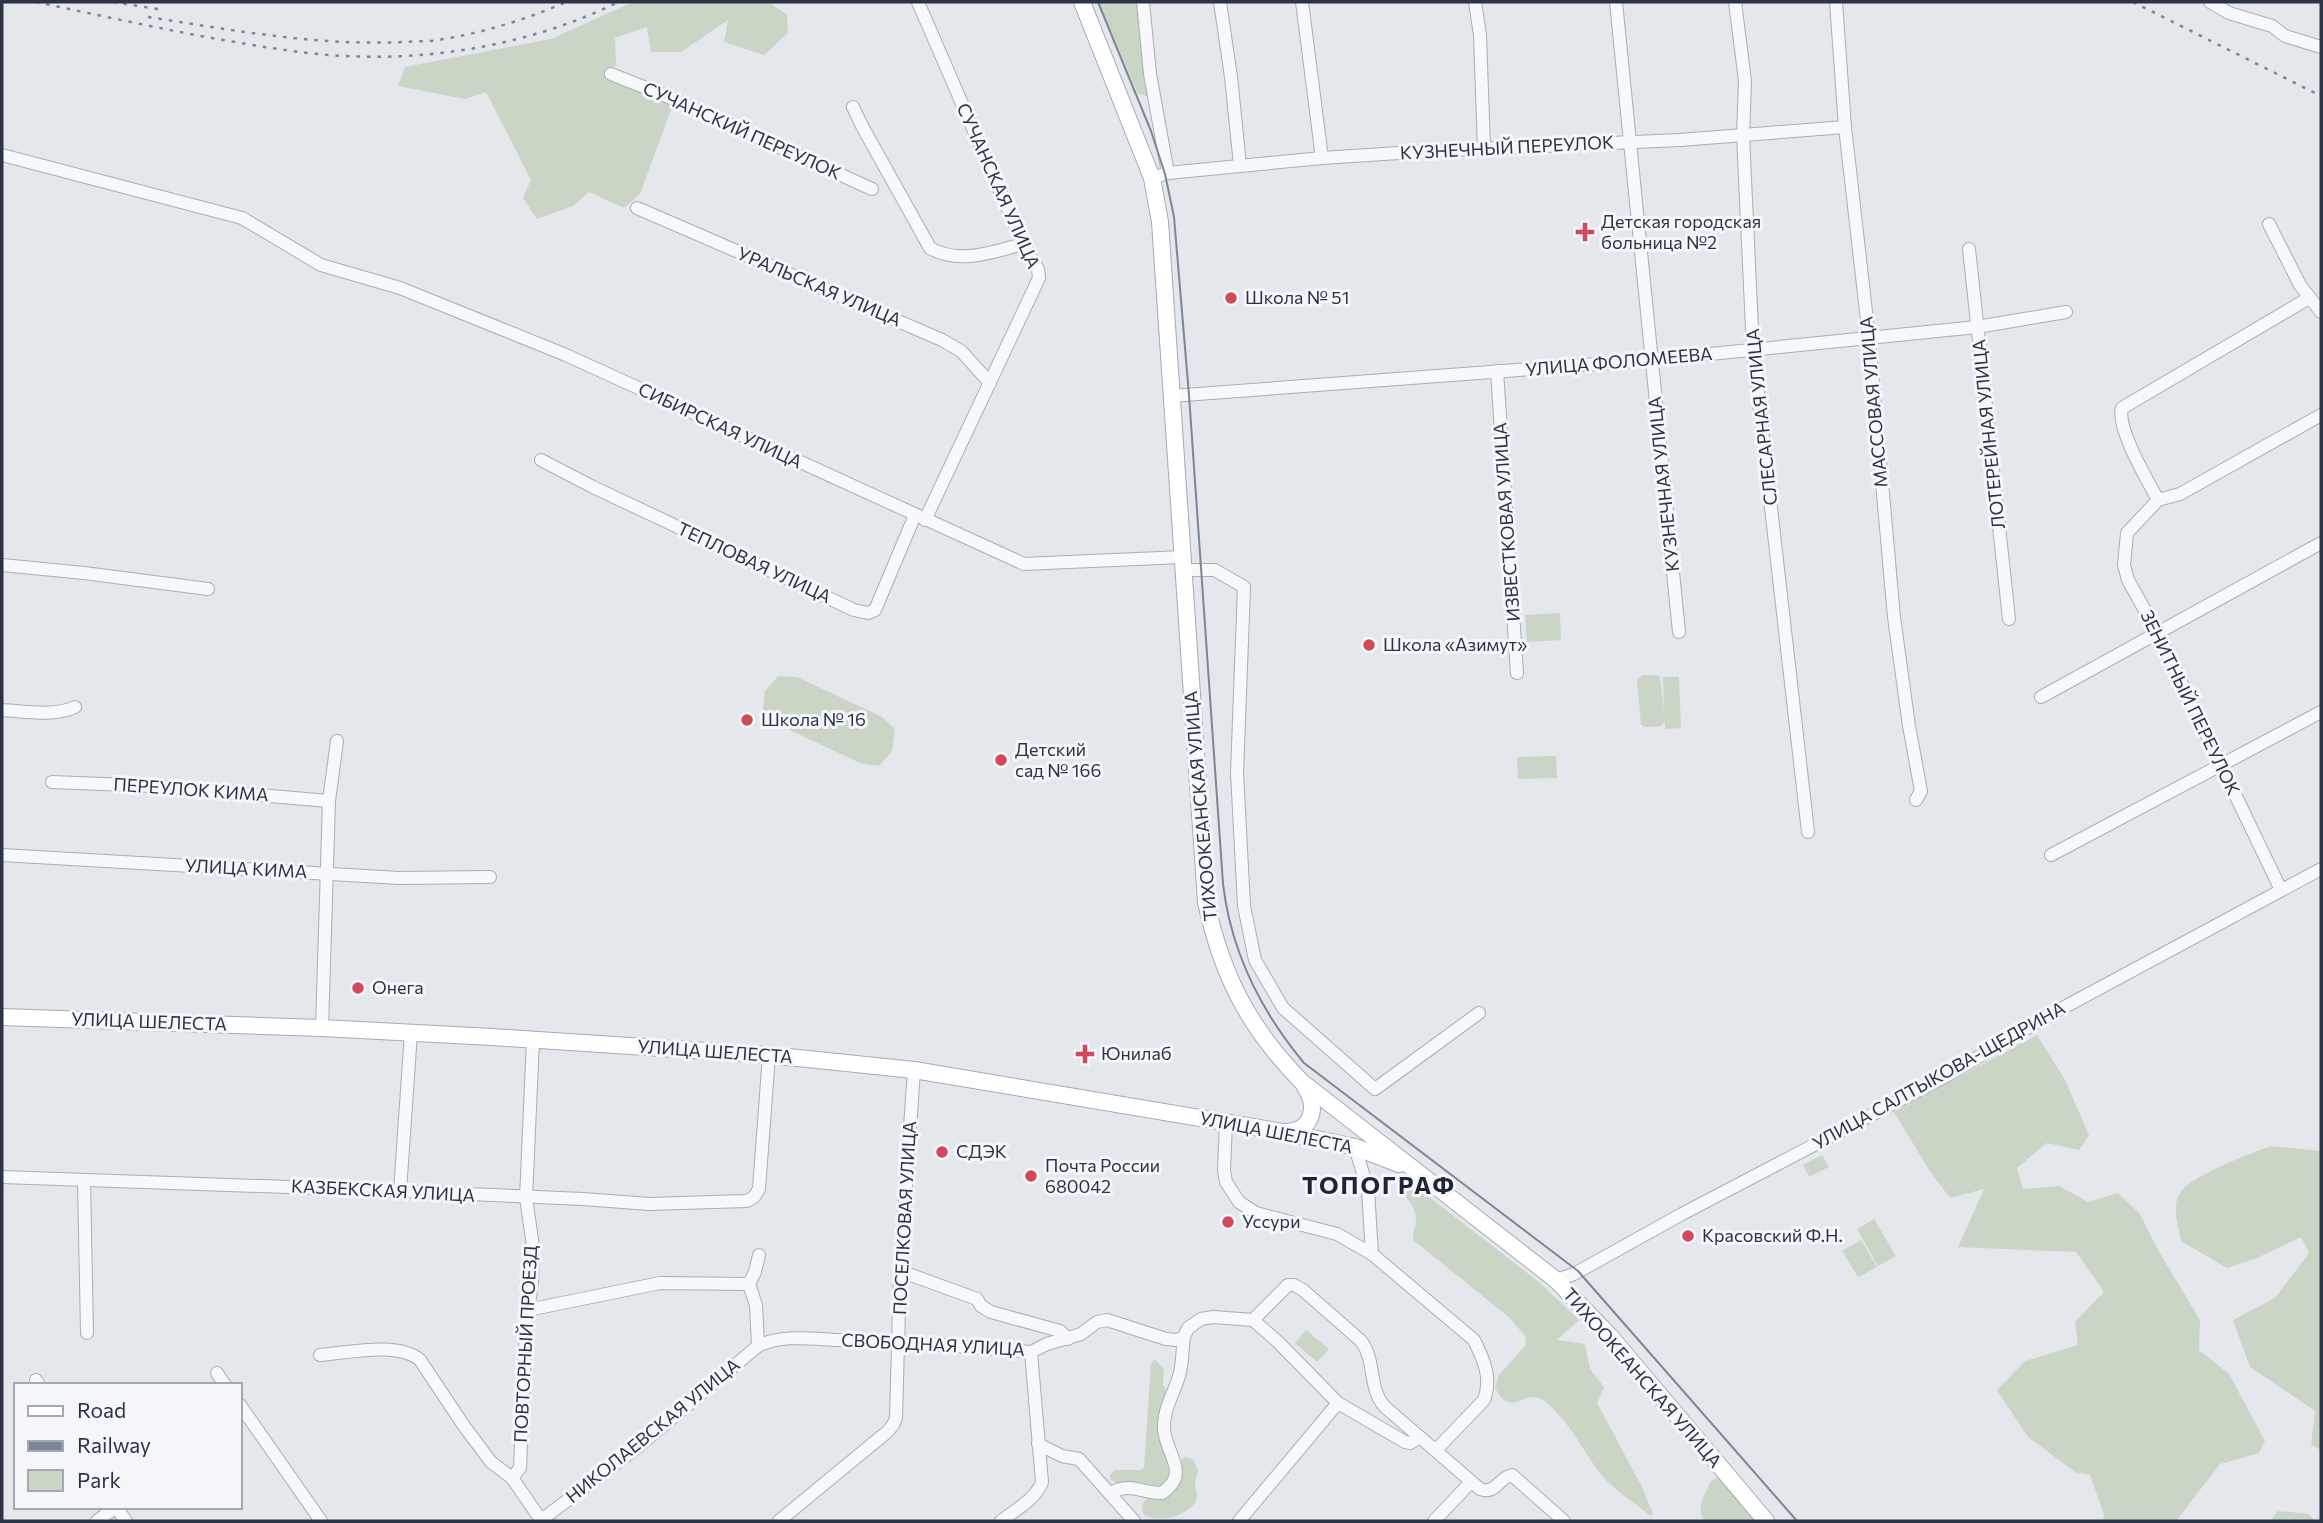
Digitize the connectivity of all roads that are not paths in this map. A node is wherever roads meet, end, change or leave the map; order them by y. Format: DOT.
graph roads {
  1 [pos="918,2"];
  2 [pos="1082,2"];
  3 [pos="1143,2"];
  4 [pos="1220,2"];
  5 [pos="1302,2"];
  6 [pos="1475,2"];
  7 [pos="1616,2"];
  8 [pos="1735,2"];
  9 [pos="1836,2"];
  10 [pos="2210,2"];
  11 [pos="2321,47"];
  12 [pos="611,74"];
  13 [pos="853,107"];
  14 [pos="1846,127"];
  15 [pos="1743,136"];
  16 [pos="1631,142"];
  17 [pos="1484,148"];
  18 [pos="2,155"];
  19 [pos="1322,158"];
  20 [pos="1240,165"];
  21 [pos="1160,175"];
  22 [pos="872,189"];
  23 [pos="637,208"];
  24 [pos="2269,224"];
  25 [pos="1023,244"];
  26 [pos="1969,249"];
  27 [pos="2309,298"];
  28 [pos="2066,312"];
  29 [pos="2321,312"];
  30 [pos="1977,327"];
  31 [pos="1869,338"];
  32 [pos="1753,351"];
  33 [pos="1651,360"];
  34 [pos="1497,371"];
  35 [pos="990,383"];
  36 [pos="1171,396"];
  37 [pos="2321,415"];
  38 [pos="541,460"];
  39 [pos="2158,500"];
  40 [pos="920,518"];
  41 [pos="2321,543"];
  42 [pos="1183,564"];
  43 [pos="2,565"];
  44 [pos="208,589"];
  45 [pos="2009,619"];
  46 [pos="1679,632"];
  47 [pos="2157,632"];
  48 [pos="1517,673"];
  49 [pos="2041,697"];
  50 [pos="75,707"];
  51 [pos="2,710"];
  52 [pos="2321,712"];
  53 [pos="337,741"];
  54 [pos="2220,766"];
  55 [pos="52,782"];
  56 [pos="1916,800"];
  57 [pos="329,801"];
  58 [pos="1808,832"];
  59 [pos="2,855"];
  60 [pos="2051,855"];
  61 [pos="2321,869"];
  62 [pos="326,874"];
  63 [pos="490,877"];
  64 [pos="2281,890"];
  65 [pos="1479,1013"];
  66 [pos="2,1017"];
  67 [pos="322,1028"];
  68 [pos="411,1033"];
  69 [pos="533,1040"];
  70 [pos="769,1055"];
  71 [pos="914,1070"];
  72 [pos="1302,1082"];
  73 [pos="1226,1122"];
  74 [pos="1283,1132"];
  75 [pos="1355,1147"];
  76 [pos="1418,1171"];
  77 [pos="2,1177"];
  78 [pos="84,1180"];
  79 [pos="400,1191"];
  80 [pos="526,1198"];
  81 [pos="1372,1254"];
  82 [pos="759,1255"];
  83 [pos="900,1271"];
  84 [pos="1556,1280"];
  85 [pos="749,1284"];
  86 [pos="528,1310"];
  87 [pos="1254,1320"];
  88 [pos="87,1333"];
  89 [pos="1184,1337"];
  90 [pos="1068,1339"];
  91 [pos="898,1341"];
  92 [pos="758,1346"];
  93 [pos="1031,1352"];
  94 [pos="320,1355"];
  95 [pos="217,1373"];
  96 [pos="224,1383"];
  97 [pos="1338,1403"];
  98 [pos="242,1411"];
  99 [pos="1420,1437"];
  100 [pos="1038,1444"];
  101 [pos="1436,1450"];
  102 [pos="512,1478"];
  103 [pos="1471,1482"];
  104 [pos="1110,1493"];
  105 [pos="113,1509"];
  106 [pos="540,1520"];
  107 [pos="97,1521"];
  108 [pos="321,1521"];
  109 [pos="779,1521"];
  110 [pos="1001,1521"];
  111 [pos="1134,1521"];
  112 [pos="1239,1521"];
  113 [pos="1434,1521"];
  114 [pos="1564,1521"];
  115 [pos="1766,1521"];
  1 -- 25 [label="street, СУЧАНСКАЯ УЛИЦА"];
  2 -- 21 [label="main road, ТИХООКЕАНСКАЯ УЛИЦА"];
  3 -- 21 [label="street"];
  4 -- 20 [label="street"];
  5 -- 19 [label="street"];
  6 -- 17 [label="street"];
  7 -- 16 [label="street, КУЗНЕЧНАЯ УЛИЦА"];
  8 -- 15 [label="street, СЛЕСАРНАЯ УЛИЦА"];
  9 -- 14 [label="street, МАССОВАЯ УЛИЦА"];
  10 -- 11 [label="street"];
  12 -- 22 [label="street, СУЧАНСКИЙ ПЕРЕУЛОК"];
  13 -- 25 [label="street"];
  14 -- 15 [label="street, КУЗНЕЧНЫЙ ПЕРЕУЛОК"];
  14 -- 31 [label="street, МАССОВАЯ УЛИЦА"];
  15 -- 16 [label="street, КУЗНЕЧНЫЙ ПЕРЕУЛОК"];
  15 -- 32 [label="street, СЛЕСАРНАЯ УЛИЦА"];
  16 -- 17 [label="street, КУЗНЕЧНЫЙ ПЕРЕУЛОК"];
  16 -- 33 [label="street, КУЗНЕЧНАЯ УЛИЦА"];
  17 -- 19 [label="street, КУЗНЕЧНЫЙ ПЕРЕУЛОК"];
  18 -- 40 [label="street, СИБИРСКАЯ УЛИЦА"];
  19 -- 20 [label="street, КУЗНЕЧНЫЙ ПЕРЕУЛОК"];
  20 -- 21 [label="street, КУЗНЕЧНЫЙ ПЕРЕУЛОК"];
  21 -- 36 [label="main road, ТИХООКЕАНСКАЯ УЛИЦА"];
  23 -- 35 [label="street, УРАЛЬСКАЯ УЛИЦА"];
  24 -- 27 [label="street"];
  25 -- 35 [label="street, СУЧАНСКАЯ УЛИЦА"];
  26 -- 30 [label="street, ЛОТЕРЕЙНАЯ УЛИЦА"];
  27 -- 29 [label="street"];
  27 -- 39 [label="street"];
  28 -- 30 [label="street, УЛИЦА ФОЛОМЕЕВА"];
  30 -- 31 [label="street, УЛИЦА ФОЛОМЕЕВА"];
  30 -- 45 [label="street, ЛОТЕРЕЙНАЯ УЛИЦА"];
  31 -- 32 [label="street, УЛИЦА ФОЛОМЕЕВА"];
  31 -- 56 [label="street, МАССОВАЯ УЛИЦА"];
  32 -- 33 [label="street, УЛИЦА ФОЛОМЕЕВА"];
  32 -- 58 [label="street, СЛЕСАРНАЯ УЛИЦА"];
  33 -- 34 [label="street, УЛИЦА ФОЛОМЕЕВА"];
  33 -- 46 [label="street, КУЗНЕЧНАЯ УЛИЦА"];
  34 -- 36 [label="street, УЛИЦА ФОЛОМЕЕВА"];
  34 -- 48 [label="street, ИЗВЕСТКОВАЯ УЛИЦА"];
  35 -- 40 [label="street, СУЧАНСКАЯ УЛИЦА"];
  36 -- 42 [label="main road, ТИХООКЕАНСКАЯ УЛИЦА"];
  37 -- 39 [label="street"];
  38 -- 40 [label="street, ТЕПЛОВАЯ УЛИЦА"];
  39 -- 47 [label="street, ЗЕНИТНЫЙ ПЕРЕУЛОК"];
  40 -- 42 [label="street, СИБИРСКАЯ УЛИЦА"];
  41 -- 47 [label="street"];
  42 -- 65 [label="street, СИБИРСКАЯ УЛИЦА"];
  42 -- 72 [label="main road, ТИХООКЕАНСКАЯ УЛИЦА"];
  43 -- 44 [label="street"];
  47 -- 49 [label="street"];
  47 -- 54 [label="street, ЗЕНИТНЫЙ ПЕРЕУЛОК"];
  50 -- 51 [label="street"];
  52 -- 54 [label="street"];
  53 -- 57 [label="street"];
  54 -- 60 [label="street"];
  54 -- 64 [label="street, ЗЕНИТНЫЙ ПЕРЕУЛОК"];
  55 -- 57 [label="street, ПЕРЕУЛОК КИМА"];
  57 -- 62 [label="street"];
  59 -- 62 [label="street, УЛИЦА КИМА"];
  61 -- 64 [label="street, УЛИЦА САЛТЫКОВА-ЩЕДРИНА"];
  62 -- 63 [label="street, УЛИЦА КИМА"];
  62 -- 67 [label="street"];
  64 -- 84 [label="street, УЛИЦА САЛТЫКОВА-ЩЕДРИНА"];
  66 -- 67 [label="main road, УЛИЦА ШЕЛЕСТА"];
  67 -- 68 [label="main road, УЛИЦА ШЕЛЕСТА"];
  68 -- 69 [label="main road, УЛИЦА ШЕЛЕСТА"];
  68 -- 79 [label="street"];
  69 -- 70 [label="main road, УЛИЦА ШЕЛЕСТА"];
  69 -- 80 [label="street, ПОВТОРНЫЙ ПРОЕЗД"];
  70 -- 71 [label="main road, УЛИЦА ШЕЛЕСТА"];
  70 -- 80 [label="street, КАЗБЕКСКАЯ УЛИЦА"];
  71 -- 73 [label="main road, УЛИЦА ШЕЛЕСТА"];
  71 -- 83 [label="street, ПОСЕЛКОВАЯ УЛИЦА"];
  72 -- 74 [label="main road"];
  72 -- 76 [label="main road, ТИХООКЕАНСКАЯ УЛИЦА"];
  73 -- 74 [label="main road, УЛИЦА ШЕЛЕСТА"];
  73 -- 81 [label="street"];
  74 -- 75 [label="main road, УЛИЦА ШЕЛЕСТА"];
  75 -- 76 [label="main road, УЛИЦА ШЕЛЕСТА"];
  75 -- 81 [label="street"];
  76 -- 84 [label="main road, ТИХООКЕАНСКАЯ УЛИЦА"];
  77 -- 78 [label="street, КАЗБЕКСКАЯ УЛИЦА"];
  78 -- 79 [label="street, КАЗБЕКСКАЯ УЛИЦА"];
  78 -- 88 [label="street"];
  79 -- 80 [label="street, КАЗБЕКСКАЯ УЛИЦА"];
  80 -- 86 [label="street, ПОВТОРНЫЙ ПРОЕЗД"];
  81 -- 101 [label="street"];
  82 -- 85 [label="street"];
  83 -- 90 [label="street"];
  83 -- 91 [label="street, ПОСЕЛКОВАЯ УЛИЦА"];
  84 -- 115 [label="main road, ТИХООКЕАНСКАЯ УЛИЦА"];
  85 -- 86 [label="street"];
  85 -- 92 [label="street"];
  86 -- 102 [label="street, ПОВТОРНЫЙ ПРОЕЗД"];
  87 -- 89 [label="street"];
  87 -- 97 [label="street"];
  87 -- 99 [label="street"];
  89 -- 90 [label="street, СВОБОДНАЯ УЛИЦА"];
  89 -- 104 [label="street"];
  90 -- 93 [label="street, СВОБОДНАЯ УЛИЦА"];
  91 -- 92 [label="street, СВОБОДНАЯ УЛИЦА"];
  91 -- 93 [label="street, СВОБОДНАЯ УЛИЦА"];
  91 -- 109 [label="street, ПОСЕЛКОВАЯ УЛИЦА"];
  92 -- 106 [label="street, НИКОЛАЕВСКАЯ УЛИЦА"];
  93 -- 100 [label="street"];
  94 -- 102 [label="street"];
  95 -- 96 [label="street"];
  97 -- 99 [label="street"];
  97 -- 112 [label="street"];
  98 -- 108 [label="street"];
  99 -- 101 [label="street"];
  100 -- 104 [label="street"];
  100 -- 110 [label="street"];
  101 -- 103 [label="street"];
  102 -- 106 [label="street"];
  103 -- 113 [label="street"];
  103 -- 114 [label="street"];
  104 -- 111 [label="street"];
  105 -- 107 [label="street"];
}
